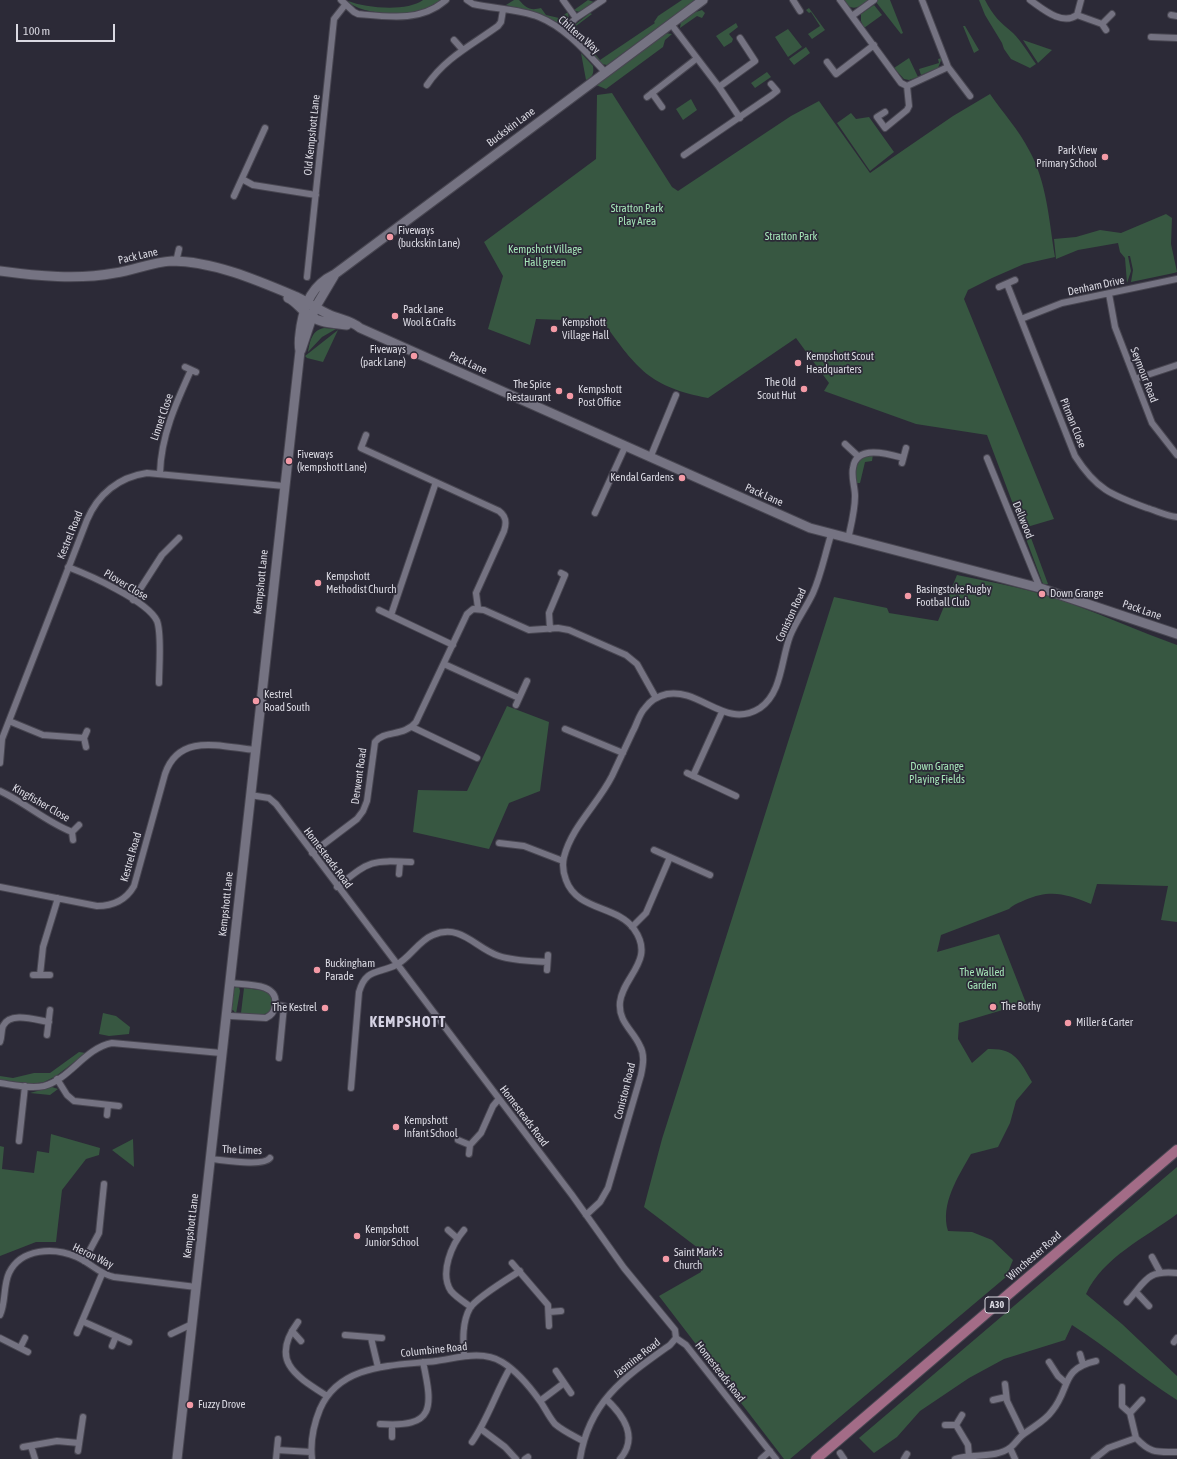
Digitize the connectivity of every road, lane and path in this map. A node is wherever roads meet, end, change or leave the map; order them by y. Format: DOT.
graph roads {
  1 [pos="446,0"];
  2 [pos="467,0"];
  3 [pos="563,0"];
  4 [pos="603,0"];
  5 [pos="703,0"];
  6 [pos="793,0"];
  7 [pos="840,0"];
  8 [pos="874,0"];
  9 [pos="922,0"];
  10 [pos="1030,0"];
  11 [pos="1081,0"];
  12 [pos="343,2"];
  13 [pos="503,10"];
  14 [pos="800,11"];
  15 [pos="1112,14"];
  16 [pos="1077,15"];
  17 [pos="852,16"];
  18 [pos="576,18"];
  19 [pos="671,24"];
  20 [pos="1102,24"];
  21 [pos="1106,30"];
  22 [pos="563,31"];
  23 [pos="1151,37"];
  24 [pos="740,38"];
  25 [pos="1177,38"];
  26 [pos="454,40"];
  27 [pos="874,45"];
  28 [pos="462,49"];
  29 [pos="696,59"];
  30 [pos="827,62"];
  31 [pos="948,66"];
  32 [pos="605,72"];
  33 [pos="771,84"];
  34 [pos="427,85"];
  35 [pos="907,86"];
  36 [pos="719,87"];
  37 [pos="970,96"];
  38 [pos="662,107"];
  39 [pos="885,112"];
  40 [pos="740,118"];
  41 [pos="265,128"];
  42 [pos="684,155"];
  43 [pos="242,179"];
  44 [pos="316,195"];
  45 [pos="234,196"];
  46 [pos="180,249"];
  47 [pos="176,262"];
  48 [pos="0,270"];
  49 [pos="335,274"];
  50 [pos="307,277"];
  51 [pos="1177,279"];
  52 [pos="1015,280"];
  53 [pos="1007,284"];
  54 [pos="1000,287"];
  55 [pos="1108,294"];
  56 [pos="305,307"];
  57 [pos="315,308"];
  58 [pos="312,318"];
  59 [pos="1021,318"];
  60 [pos="360,328"];
  61 [pos="300,351"];
  62 [pos="1177,365"];
  63 [pos="191,370"];
  64 [pos="1135,379"];
  65 [pos="676,395"];
  66 [pos="366,435"];
  67 [pos="844,444"];
  68 [pos="625,447"];
  69 [pos="906,448"];
  70 [pos="1177,455"];
  71 [pos="859,457"];
  72 [pos="650,458"];
  73 [pos="987,458"];
  74 [pos="160,473"];
  75 [pos="436,482"];
  76 [pos="284,486"];
  77 [pos="595,513"];
  78 [pos="1177,517"];
  79 [pos="831,535"];
  80 [pos="168,536"];
  81 [pos="848,539"];
  82 [pos="68,568"];
  83 [pos="561,573"];
  84 [pos="1040,588"];
  85 [pos="133,600"];
  86 [pos="478,608"];
  87 [pos="379,610"];
  88 [pos="391,615"];
  89 [pos="550,628"];
  90 [pos="1177,634"];
  91 [pos="453,644"];
  92 [pos="444,664"];
  93 [pos="527,681"];
  94 [pos="159,684"];
  95 [pos="519,698"];
  96 [pos="656,698"];
  97 [pos="516,705"];
  98 [pos="722,712"];
  99 [pos="9,721"];
  100 [pos="412,727"];
  101 [pos="565,728"];
  102 [pos="88,731"];
  103 [pos="84,738"];
  104 [pos="86,747"];
  105 [pos="255,750"];
  106 [pos="623,753"];
  107 [pos="477,758"];
  108 [pos="0,763"];
  109 [pos="0,791"];
  110 [pos="250,796"];
  111 [pos="736,796"];
  112 [pos="79,825"];
  113 [pos="72,832"];
  114 [pos="72,840"];
  115 [pos="505,850"];
  116 [pos="654,850"];
  117 [pos="312,853"];
  118 [pos="670,857"];
  119 [pos="563,861"];
  120 [pos="400,862"];
  121 [pos="411,862"];
  122 [pos="399,874"];
  123 [pos="710,875"];
  124 [pos="0,887"];
  125 [pos="337,887"];
  126 [pos="58,898"];
  127 [pos="632,927"];
  128 [pos="397,965"];
  129 [pos="547,970"];
  130 [pos="33,975"];
  131 [pos="40,975"];
  132 [pos="50,975"];
  133 [pos="229,983"];
  134 [pos="275,1005"];
  135 [pos="50,1010"];
  136 [pos="231,1016"];
  137 [pos="49,1022"];
  138 [pos="1,1027"];
  139 [pos="47,1035"];
  140 [pos="0,1042"];
  141 [pos="221,1053"];
  142 [pos="279,1058"];
  143 [pos="57,1079"];
  144 [pos="0,1084"];
  145 [pos="25,1086"];
  146 [pos="351,1088"];
  147 [pos="498,1100"];
  148 [pos="108,1105"];
  149 [pos="119,1106"];
  150 [pos="107,1115"];
  151 [pos="458,1140"];
  152 [pos="19,1141"];
  153 [pos="470,1145"];
  154 [pos="1177,1150"];
  155 [pos="468,1154"];
  156 [pos="270,1158"];
  157 [pos="211,1159"];
  158 [pos="104,1184"];
  159 [pos="586,1215"];
  160 [pos="448,1230"];
  161 [pos="464,1230"];
  162 [pos="457,1238"];
  163 [pos="1152,1258"];
  164 [pos="84,1261"];
  165 [pos="512,1263"];
  166 [pos="520,1271"];
  167 [pos="1160,1272"];
  168 [pos="1177,1273"];
  169 [pos="102,1274"];
  170 [pos="196,1287"];
  171 [pos="2,1290"];
  172 [pos="1136,1292"];
  173 [pos="1127,1302"];
  174 [pos="1149,1306"];
  175 [pos="470,1307"];
  176 [pos="561,1310"];
  177 [pos="549,1312"];
  178 [pos="0,1315"];
  179 [pos="82,1321"];
  180 [pos="298,1322"];
  181 [pos="192,1324"];
  182 [pos="549,1326"];
  183 [pos="292,1331"];
  184 [pos="77,1333"];
  185 [pos="171,1334"];
  186 [pos="344,1335"];
  187 [pos="116,1336"];
  188 [pos="0,1338"];
  189 [pos="25,1338"];
  190 [pos="371,1338"];
  191 [pos="382,1338"];
  192 [pos="676,1338"];
  193 [pos="301,1341"];
  194 [pos="129,1342"];
  195 [pos="112,1346"];
  196 [pos="20,1348"];
  197 [pos="28,1352"];
  198 [pos="1080,1354"];
  199 [pos="464,1356"];
  200 [pos="1096,1361"];
  201 [pos="423,1362"];
  202 [pos="1049,1362"];
  203 [pos="1083,1364"];
  204 [pos="378,1367"];
  205 [pos="510,1368"];
  206 [pos="556,1372"];
  207 [pos="564,1383"];
  208 [pos="1066,1383"];
  209 [pos="1005,1384"];
  210 [pos="1122,1387"];
  211 [pos="571,1393"];
  212 [pos="327,1396"];
  213 [pos="1006,1397"];
  214 [pos="606,1399"];
  215 [pos="993,1400"];
  216 [pos="1142,1400"];
  217 [pos="540,1401"];
  218 [pos="1130,1413"];
  219 [pos="962,1415"];
  220 [pos="83,1417"];
  221 [pos="380,1424"];
  222 [pos="392,1425"];
  223 [pos="945,1425"];
  224 [pos="956,1425"];
  225 [pos="481,1429"];
  226 [pos="1023,1434"];
  227 [pos="392,1437"];
  228 [pos="1136,1438"];
  229 [pos="278,1439"];
  230 [pos="583,1441"];
  231 [pos="79,1442"];
  232 [pos="472,1442"];
  233 [pos="31,1446"];
  234 [pos="23,1447"];
  235 [pos="1010,1448"];
  236 [pos="277,1450"];
  237 [pos="78,1451"];
  238 [pos="770,1451"];
  239 [pos="1177,1452"];
  240 [pos="840,1453"];
  241 [pos="312,1456"];
  242 [pos="969,1457"];
  243 [pos="622,1458"];
  244 [pos="36,1459"];
  245 [pos="177,1459"];
  246 [pos="276,1459"];
  247 [pos="516,1459"];
  248 [pos="580,1459"];
  249 [pos="761,1459"];
  250 [pos="776,1459"];
  251 [pos="816,1459"];
  252 [pos="844,1459"];
  253 [pos="955,1459"];
  254 [pos="1015,1459"];
  255 [pos="1094,1459"];
  1 -- 12 [label="street"];
  2 -- 13 [label="street, Chiltern Way"];
  3 -- 18 [label="street"];
  4 -- 18 [label="street"];
  5 -- 19 [label="street, Buckskin Lane"];
  6 -- 14 [label="street"];
  7 -- 17 [label="street"];
  8 -- 17 [label="street"];
  9 -- 31 [label="street"];
  10 -- 16 [label="street"];
  11 -- 16 [label="street"];
  12 -- 44 [label="street, Old Kempshott Lane"];
  13 -- 22 [label="street, Chiltern Way"];
  13 -- 28 [label="street"];
  15 -- 20 [label="street"];
  16 -- 20 [label="street"];
  17 -- 27 [label="street"];
  18 -- 22 [label="street"];
  19 -- 29 [label="street"];
  19 -- 32 [label="street, Buckskin Lane"];
  20 -- 21 [label="street"];
  22 -- 32 [label="street, Chiltern Way"];
  23 -- 25 [label="street"];
  24 -- 36 [label="street"];
  26 -- 28 [label="street"];
  27 -- 30 [label="street"];
  27 -- 35 [label="street"];
  28 -- 34 [label="street"];
  29 -- 36 [label="street"];
  29 -- 38 [label="street"];
  31 -- 35 [label="street"];
  31 -- 37 [label="street"];
  32 -- 49 [label="street, Buckskin Lane"];
  33 -- 40 [label="street"];
  35 -- 39 [label="street"];
  36 -- 40 [label="street"];
  40 -- 42 [label="street"];
  41 -- 43 [label="street"];
  43 -- 44 [label="street"];
  43 -- 45 [label="street"];
  44 -- 50 [label="street, Old Kempshott Lane"];
  46 -- 47 [label="street"];
  47 -- 48 [label="street, Pack Lane"];
  47 -- 56 [label="street, Pack Lane"];
  49 -- 56 [label="street, Buckskin Lane"];
  49 -- 57 [label="street, Buckskin Lane"];
  51 -- 55 [label="street, Denham Drive"];
  52 -- 53 [label="street"];
  53 -- 54 [label="street"];
  53 -- 59 [label="street, Pitman Close"];
  55 -- 59 [label="street, Denham Drive"];
  55 -- 64 [label="street, Seymour Road"];
  56 -- 57 [label="street, Pack Lane"];
  56 -- 58 [label="street, Pack Lane"];
  56 -- 61 [label="street, Kempshott Lane"];
  57 -- 58 [label="street, Buckskin Lane"];
  57 -- 60 [label="street, Pack Lane"];
  58 -- 60 [label="street, Pack Lane"];
  58 -- 61 [label="street, Kempshott Lane"];
  59 -- 78 [label="street, Pitman Close"];
  60 -- 68 [label="street, Pack Lane"];
  61 -- 76 [label="street, Kempshott Lane"];
  62 -- 64 [label="street"];
  63 -- 74 [label="street, Linnet Close"];
  64 -- 70 [label="street, Seymour Road"];
  65 -- 72 [label="street"];
  66 -- 75 [label="street"];
  67 -- 71 [label="street"];
  68 -- 72 [label="street, Pack Lane"];
  68 -- 77 [label="street"];
  69 -- 71 [label="street"];
  71 -- 81 [label="street"];
  72 -- 79 [label="street, Pack Lane"];
  73 -- 84 [label="street, Dellwood"];
  74 -- 76 [label="street, Kestrel Road"];
  74 -- 82 [label="street, Kestrel Road"];
  75 -- 86 [label="street"];
  75 -- 88 [label="street"];
  76 -- 105 [label="street, Kempshott Lane"];
  79 -- 81 [label="street, Pack Lane"];
  79 -- 98 [label="street, Coniston Road"];
  80 -- 85 [label="street"];
  81 -- 84 [label="street, Pack Lane"];
  82 -- 85 [label="street, Plover Close"];
  82 -- 99 [label="street, Kestrel Road"];
  83 -- 89 [label="street"];
  84 -- 90 [label="street, Pack Lane"];
  85 -- 94 [label="street, Plover Close"];
  86 -- 89 [label="street"];
  86 -- 91 [label="street"];
  87 -- 88 [label="street"];
  88 -- 91 [label="street"];
  89 -- 96 [label="street"];
  91 -- 92 [label="street"];
  92 -- 95 [label="street"];
  92 -- 100 [label="street"];
  93 -- 95 [label="street"];
  95 -- 97 [label="street"];
  96 -- 98 [label="street, Coniston Road"];
  96 -- 106 [label="street"];
  98 -- 111 [label="street"];
  99 -- 103 [label="street"];
  99 -- 108 [label="street, Kestrel Road"];
  100 -- 107 [label="street"];
  100 -- 117 [label="street, Derwent Road"];
  101 -- 106 [label="street"];
  102 -- 103 [label="street"];
  103 -- 104 [label="street"];
  105 -- 110 [label="street, Kempshott Lane"];
  105 -- 126 [label="street, Kestrel Road"];
  106 -- 119 [label="street"];
  109 -- 113 [label="street, Kingfisher Close"];
  110 -- 117 [label="street, Homesteads Road"];
  110 -- 133 [label="street, Kempshott Lane"];
  112 -- 113 [label="street, Kingfisher Close"];
  113 -- 114 [label="street, Kingfisher Close"];
  115 -- 119 [label="street"];
  116 -- 118 [label="street"];
  117 -- 125 [label="street, Homesteads Road"];
  118 -- 123 [label="street"];
  118 -- 127 [label="street"];
  119 -- 127 [label="street"];
  120 -- 121 [label="street"];
  120 -- 122 [label="street"];
  120 -- 125 [label="street"];
  124 -- 126 [label="street, Kestrel Road"];
  125 -- 128 [label="street, Homesteads Road"];
  126 -- 131 [label="street"];
  127 -- 159 [label="street, Coniston Road"];
  128 -- 129 [label="street"];
  128 -- 146 [label="street"];
  128 -- 147 [label="street, Homesteads Road"];
  130 -- 131 [label="street"];
  131 -- 132 [label="street"];
  133 -- 134 [label="street"];
  133 -- 141 [label="street, Kempshott Lane"];
  134 -- 136 [label="street"];
  134 -- 142 [label="street"];
  135 -- 137 [label="street"];
  137 -- 138 [label="street"];
  137 -- 139 [label="street"];
  138 -- 140 [label="street"];
  141 -- 143 [label="street"];
  141 -- 157 [label="street, Kempshott Lane"];
  143 -- 145 [label="street"];
  143 -- 148 [label="street"];
  144 -- 145 [label="street"];
  145 -- 152 [label="street"];
  147 -- 153 [label="street"];
  147 -- 159 [label="street, Homesteads Road"];
  148 -- 149 [label="street"];
  148 -- 150 [label="street"];
  151 -- 153 [label="street"];
  153 -- 155 [label="street"];
  154 -- 251 [label="main road, Winchester Road / A30"];
  156 -- 157 [label="street, The Limes"];
  157 -- 170 [label="street, Kempshott Lane"];
  158 -- 164 [label="street"];
  159 -- 192 [label="street, Homesteads Road"];
  160 -- 162 [label="street"];
  161 -- 162 [label="street"];
  162 -- 175 [label="street"];
  163 -- 167 [label="street"];
  164 -- 169 [label="street, Heron Way"];
  164 -- 171 [label="street, Heron Way"];
  165 -- 166 [label="street"];
  166 -- 175 [label="street"];
  166 -- 177 [label="street"];
  167 -- 168 [label="street"];
  167 -- 172 [label="street"];
  169 -- 170 [label="street, Heron Way"];
  169 -- 179 [label="street"];
  170 -- 181 [label="street, Kempshott Lane"];
  171 -- 178 [label="street, Heron Way"];
  172 -- 173 [label="street"];
  172 -- 174 [label="street"];
  175 -- 199 [label="street"];
  176 -- 177 [label="street"];
  177 -- 182 [label="street"];
  179 -- 184 [label="street"];
  179 -- 187 [label="street"];
  180 -- 183 [label="street"];
  181 -- 185 [label="street"];
  181 -- 245 [label="street, Kempshott Lane"];
  183 -- 193 [label="street"];
  183 -- 212 [label="street"];
  186 -- 190 [label="street"];
  187 -- 194 [label="street"];
  187 -- 195 [label="street"];
  188 -- 196 [label="street"];
  189 -- 196 [label="street"];
  190 -- 191 [label="street"];
  190 -- 204 [label="street"];
  192 -- 214 [label="street, Jasmine Road"];
  192 -- 238 [label="street, Homesteads Road"];
  196 -- 197 [label="street"];
  198 -- 203 [label="street"];
  199 -- 201 [label="street, Columbine Road"];
  199 -- 205 [label="street, Columbine Road"];
  200 -- 203 [label="street"];
  201 -- 204 [label="street, Columbine Road"];
  201 -- 222 [label="street"];
  202 -- 208 [label="street"];
  203 -- 208 [label="street"];
  204 -- 212 [label="street, Columbine Road"];
  205 -- 217 [label="street, Columbine Road"];
  205 -- 225 [label="street"];
  206 -- 207 [label="street"];
  207 -- 211 [label="street"];
  207 -- 217 [label="street"];
  208 -- 226 [label="street"];
  209 -- 213 [label="street"];
  210 -- 218 [label="street"];
  212 -- 241 [label="street, Columbine Road"];
  213 -- 215 [label="street"];
  213 -- 226 [label="street"];
  214 -- 230 [label="street, Jasmine Road"];
  214 -- 243 [label="street"];
  216 -- 218 [label="street"];
  217 -- 230 [label="street, Columbine Road"];
  218 -- 228 [label="street"];
  219 -- 224 [label="street"];
  220 -- 231 [label="street"];
  221 -- 222 [label="street"];
  222 -- 227 [label="street"];
  223 -- 224 [label="street"];
  224 -- 242 [label="street"];
  225 -- 232 [label="street"];
  225 -- 247 [label="street"];
  226 -- 235 [label="street"];
  228 -- 239 [label="street"];
  228 -- 255 [label="street"];
  229 -- 236 [label="street"];
  230 -- 248 [label="street, Jasmine Road"];
  231 -- 233 [label="street"];
  231 -- 237 [label="street"];
  233 -- 234 [label="street"];
  233 -- 244 [label="street"];
  235 -- 242 [label="street"];
  235 -- 254 [label="street"];
  236 -- 241 [label="street"];
  236 -- 246 [label="street"];
  238 -- 249 [label="street"];
  238 -- 250 [label="street, Homesteads Road"];
  240 -- 252 [label="street"];
  242 -- 253 [label="street"];
}
